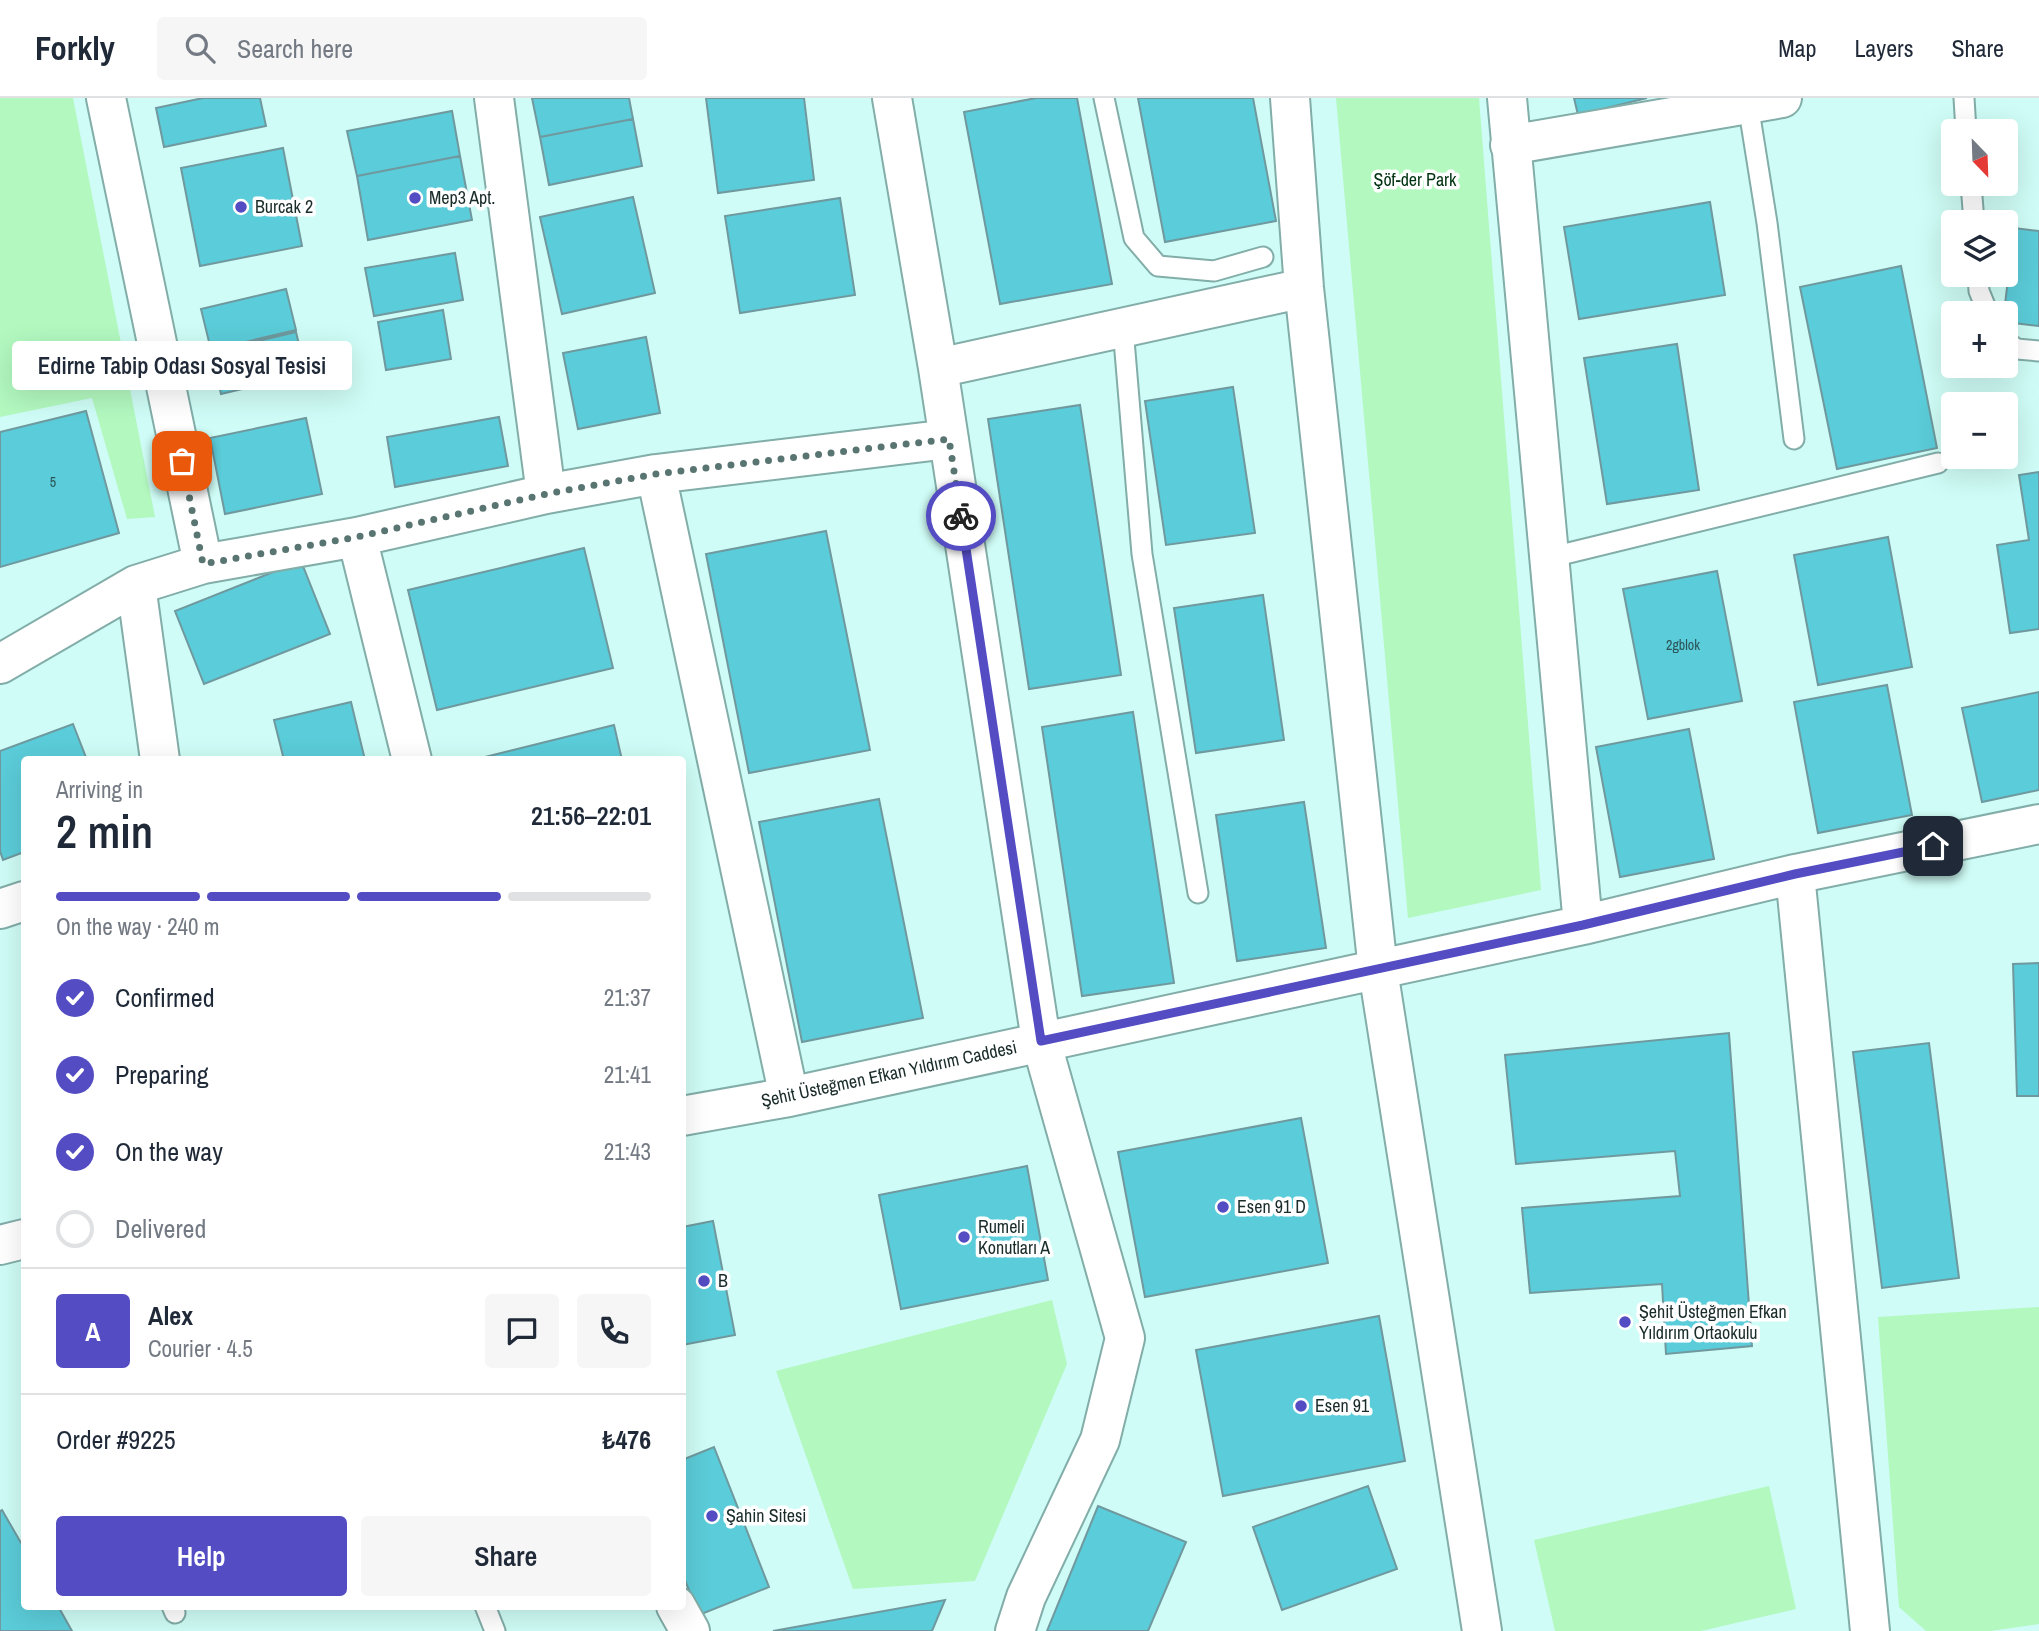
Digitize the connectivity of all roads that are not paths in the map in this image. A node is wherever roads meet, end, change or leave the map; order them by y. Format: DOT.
graph roads {
  1 [pos="106,98"];
  2 [pos="494,98"];
  3 [pos="892,98"];
  4 [pos="1104,98"];
  5 [pos="1290,98"];
  6 [pos="1507,98"];
  7 [pos="1964,98"];
  8 [pos="1765,101"];
  9 [pos="1965,119"];
  10 [pos="1510,145"];
  11 [pos="1263,257"];
  12 [pos="1304,288"];
  13 [pos="1123,328"];
  14 [pos="2018,349"];
  15 [pos="2039,351"];
  16 [pos="938,368"];
  17 [pos="949,439"];
  18 [pos="1794,439"];
  19 [pos="1938,463"];
  20 [pos="656,474"];
  21 [pos="546,494"];
  22 [pos="357,537"];
  23 [pos="1548,558"];
  24 [pos="203,564"];
  25 [pos="136,585"];
  26 [pos="0,664"];
  27 [pos="159,756"];
  28 [pos="411,756"];
  29 [pos="2039,824"];
  30 [pos="1795,874"];
  31 [pos="1198,893"];
  32 [pos="21,902"];
  33 [pos="0,909"];
  34 [pos="1583,925"];
  35 [pos="1378,970"];
  36 [pos="1041,1041"];
  37 [pos="789,1097"];
  38 [pos="686,1115"];
  39 [pos="21,1240"];
  40 [pos="0,1245"];
  41 [pos="487,1610"];
  42 [pos="678,1610"];
  43 [pos="495,1631"];
  44 [pos="690,1631"];
  45 [pos="1015,1631"];
  46 [pos="1482,1631"];
  47 [pos="1870,1631"];
  1 -- 24 [label="street"];
  2 -- 21 [label="street"];
  3 -- 16 [label="street"];
  4 -- 11 [label="lane"];
  5 -- 12 [label="street"];
  6 -- 10 [label="street"];
  7 -- 9 [label="lane"];
  8 -- 10 [label="street"];
  8 -- 18 [label="lane"];
  10 -- 23 [label="street"];
  12 -- 13 [label="street"];
  12 -- 35 [label="street"];
  13 -- 16 [label="street"];
  13 -- 31 [label="lane"];
  14 -- 15 [label="lane"];
  16 -- 17 [label="street"];
  17 -- 20 [label="street"];
  17 -- 36 [label="street"];
  19 -- 23 [label="lane"];
  20 -- 21 [label="street"];
  20 -- 37 [label="street"];
  21 -- 22 [label="street"];
  22 -- 24 [label="street"];
  22 -- 28 [label="street"];
  23 -- 34 [label="street"];
  24 -- 25 [label="street"];
  25 -- 26 [label="street"];
  25 -- 27 [label="street"];
  29 -- 30 [label="street, Şehit Üsteğmen Efkan Yıldırım Caddesi"];
  30 -- 34 [label="street, Şehit Üsteğmen Efkan Yıldırım Caddesi"];
  30 -- 47 [label="street"];
  32 -- 33 [label="street"];
  34 -- 35 [label="street, Şehit Üsteğmen Efkan Yıldırım Caddesi"];
  35 -- 36 [label="street, Şehit Üsteğmen Efkan Yıldırım Caddesi"];
  35 -- 46 [label="street"];
  36 -- 37 [label="street, Şehit Üsteğmen Efkan Yıldırım Caddesi"];
  36 -- 45 [label="street"];
  37 -- 38 [label="street, Şehit Üsteğmen Efkan Yıldırım Caddesi"];
  39 -- 40 [label="street"];
  41 -- 43 [label="lane"];
  42 -- 44 [label="street"];
}
